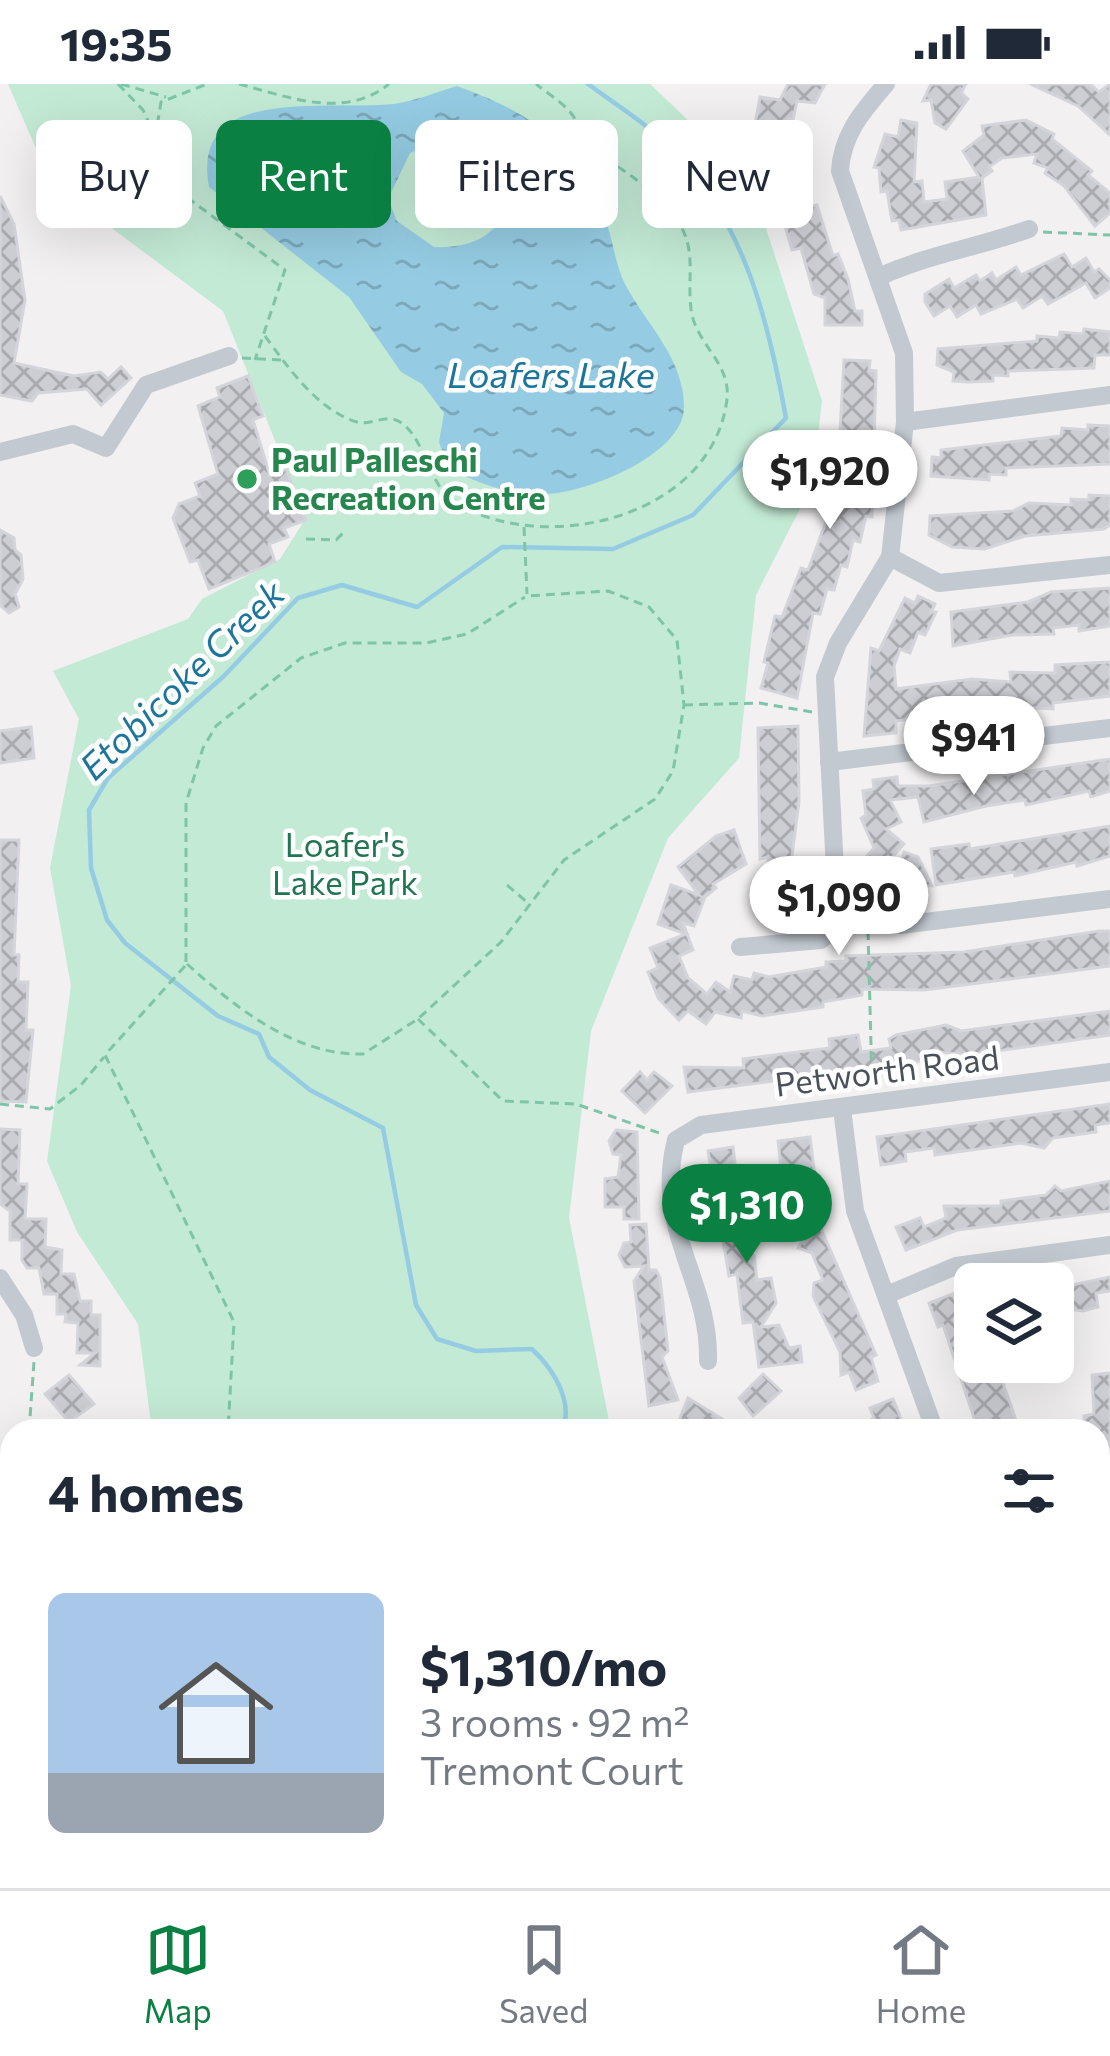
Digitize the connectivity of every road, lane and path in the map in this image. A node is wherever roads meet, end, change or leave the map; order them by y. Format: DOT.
graph roads {
  1 [pos="119,84"];
  2 [pos="207,84"];
  3 [pos="239,84"];
  4 [pos="389,84"];
  5 [pos="536,84"];
  6 [pos="886,84"];
  7 [pos="167,97"];
  8 [pos="146,120"];
  9 [pos="155,120"];
  10 [pos="192,202"];
  11 [pos="1029,229"];
  12 [pos="1110,235"];
  13 [pos="881,276"];
  14 [pos="265,336"];
  15 [pos="229,356"];
  16 [pos="255,360"];
  17 [pos="282,360"];
  18 [pos="1110,395"];
  19 [pos="905,422"];
  20 [pos="0,452"];
  21 [pos="524,530"];
  22 [pos="343,533"];
  23 [pos="306,538"];
  24 [pos="890,557"];
  25 [pos="1110,565"];
  26 [pos="527,596"];
  27 [pos="684,705"];
  28 [pos="825,715"];
  29 [pos="1110,728"];
  30 [pos="829,762"];
  31 [pos="506,885"];
  32 [pos="1110,899"];
  33 [pos="529,904"];
  34 [pos="867,909"];
  35 [pos="740,946"];
  36 [pos="187,964"];
  37 [pos="418,1019"];
  38 [pos="105,1055"];
  39 [pos="1110,1072"];
  40 [pos="873,1094"];
  41 [pos="0,1105"];
  42 [pos="842,1109"];
  43 [pos="670,1137"];
  44 [pos="1110,1245"];
  45 [pos="0,1279"];
  46 [pos="889,1294"];
  47 [pos="34,1348"];
  48 [pos="709,1361"];
  49 [pos="30,1419"];
  50 [pos="229,1419"];
  51 [pos="931,1419"];
  1 -- 7 [label="path"];
  1 -- 8 [label="path"];
  2 -- 7 [label="path"];
  3 -- 4 [label="path"];
  5 -- 21 [label="path"];
  6 -- 13 [label="street"];
  7 -- 9 [label="path"];
  10 -- 14 [label="path"];
  11 -- 12 [label="path"];
  11 -- 13 [label="street"];
  13 -- 19 [label="street"];
  14 -- 16 [label="path"];
  14 -- 17 [label="path"];
  15 -- 16 [label="path"];
  15 -- 20 [label="street"];
  16 -- 17 [label="path"];
  17 -- 21 [label="path"];
  18 -- 19 [label="street"];
  19 -- 24 [label="street"];
  21 -- 26 [label="path"];
  22 -- 23 [label="path"];
  24 -- 25 [label="street"];
  24 -- 28 [label="street"];
  26 -- 27 [label="path"];
  26 -- 36 [label="path"];
  27 -- 28 [label="path"];
  27 -- 33 [label="path"];
  28 -- 30 [label="street"];
  29 -- 30 [label="street"];
  30 -- 34 [label="street"];
  31 -- 33 [label="path"];
  32 -- 34 [label="street"];
  33 -- 37 [label="path"];
  34 -- 35 [label="street"];
  34 -- 40 [label="path"];
  36 -- 37 [label="path"];
  36 -- 38 [label="path"];
  37 -- 43 [label="path"];
  38 -- 41 [label="path"];
  38 -- 50 [label="path"];
  39 -- 42 [label="street, Petworth Road"];
  42 -- 43 [label="street, Petworth Road"];
  42 -- 46 [label="street"];
  43 -- 48 [label="street"];
  44 -- 46 [label="street"];
  45 -- 47 [label="street"];
  46 -- 51 [label="street"];
  47 -- 49 [label="path"];
}
